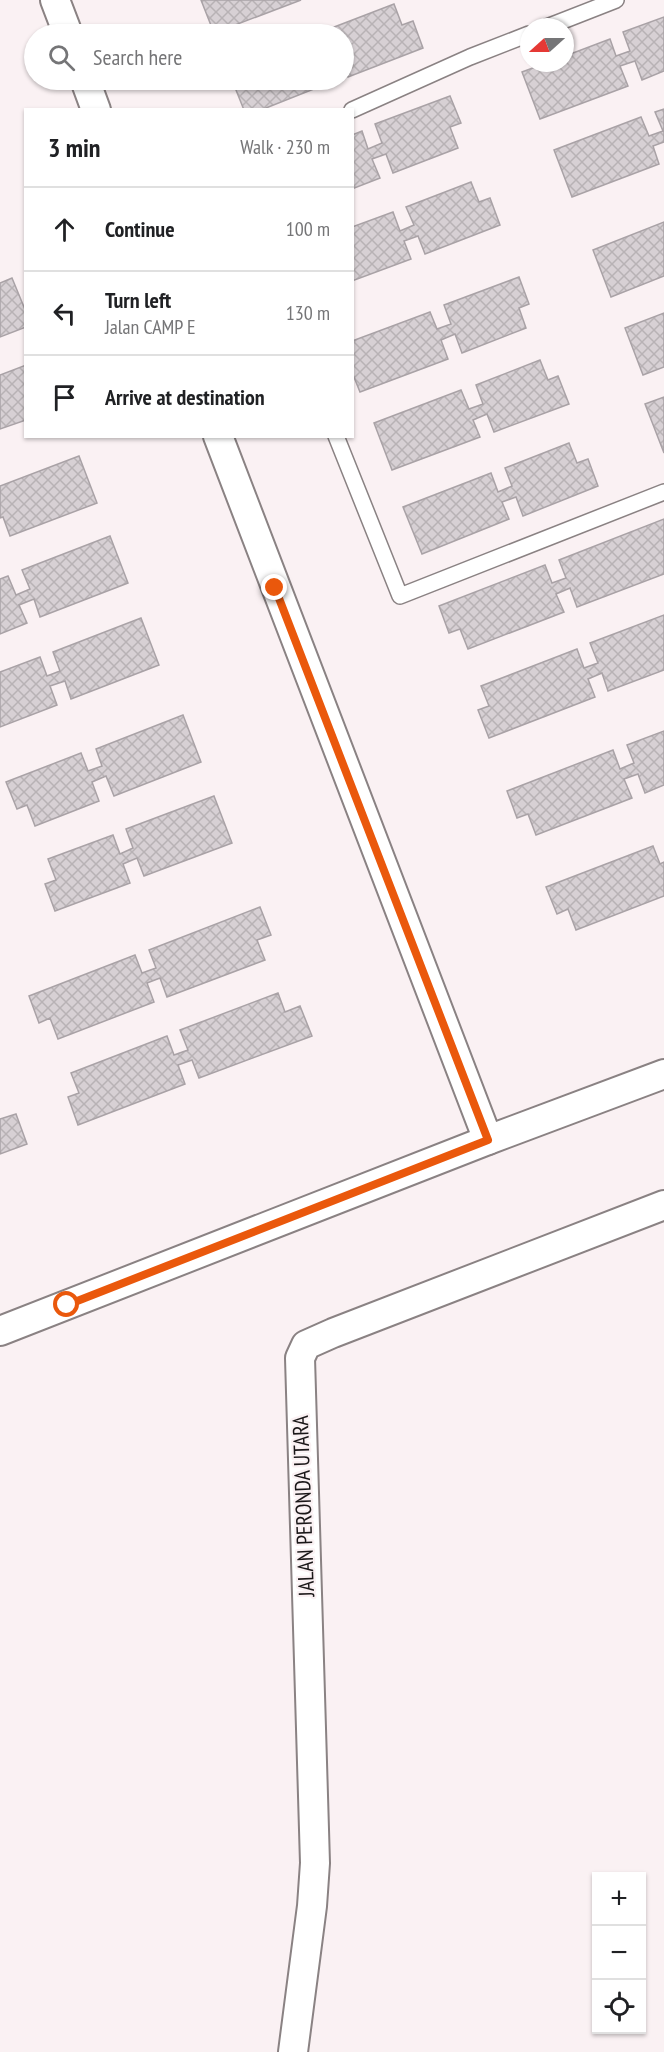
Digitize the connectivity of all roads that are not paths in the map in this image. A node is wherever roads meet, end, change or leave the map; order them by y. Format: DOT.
graph roads {
  1 [pos="55,0"];
  2 [pos="616,0"];
  3 [pos="570,18"];
  4 [pos="64,24"];
  5 [pos="520,38"];
  6 [pos="89,90"];
  7 [pos="95,108"];
  8 [pos="354,109"];
  9 [pos="219,438"];
  10 [pos="337,438"];
  11 [pos="664,492"];
  12 [pos="664,1074"];
  13 [pos="488,1140"];
  14 [pos="664,1205"];
  15 [pos="0,1331"];
  16 [pos="293,2052"];
  1 -- 4 [label="street"];
  2 -- 3 [label="lane"];
  5 -- 8 [label="lane"];
  6 -- 7 [label="street"];
  9 -- 13 [label="street"];
  10 -- 11 [label="lane"];
  12 -- 13 [label="street"];
  13 -- 15 [label="street"];
  14 -- 16 [label="street, JALAN PERONDA UTARA"];
}
